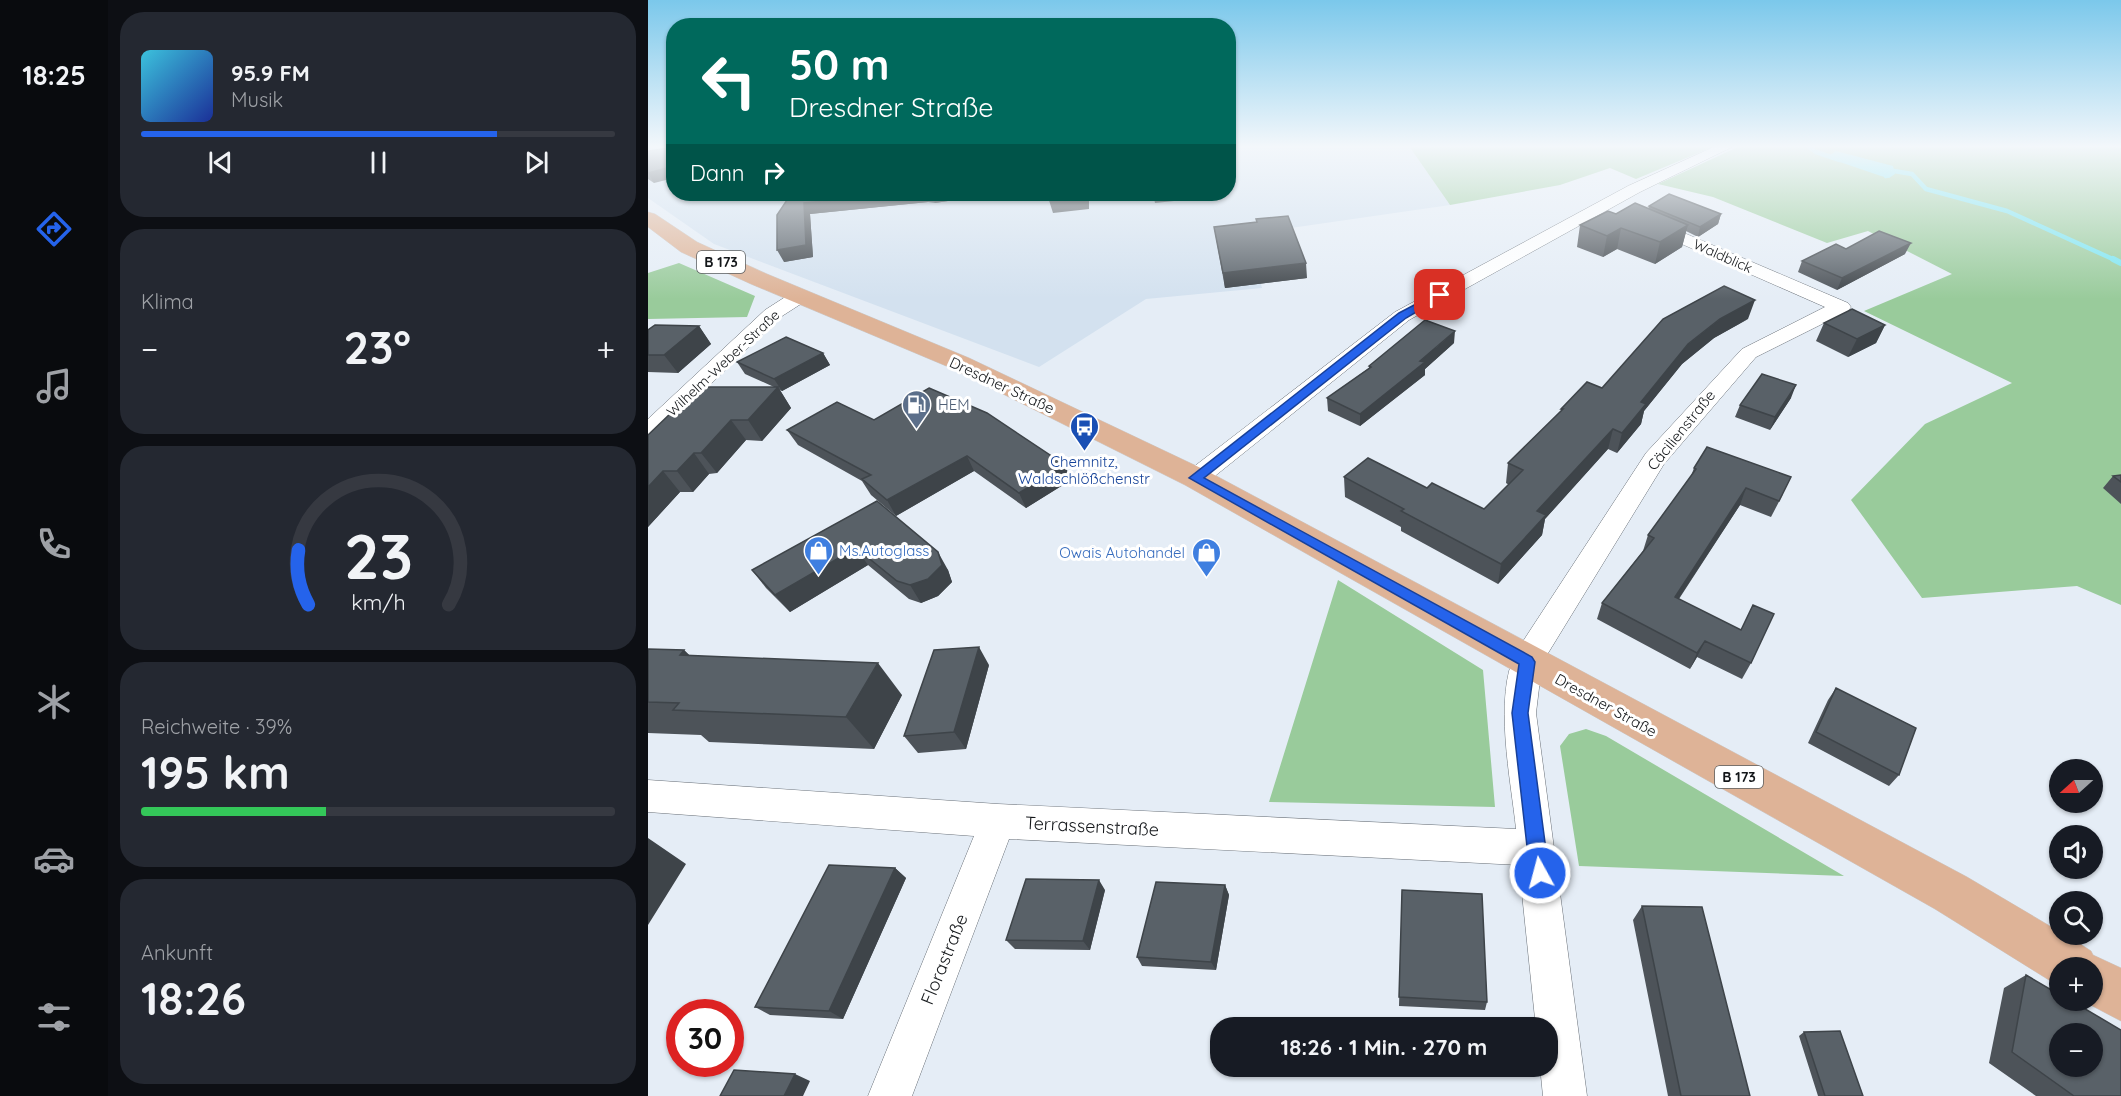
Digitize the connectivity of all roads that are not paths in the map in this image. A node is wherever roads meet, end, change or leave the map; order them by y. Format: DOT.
graph roads {
  1 [pos="1620,197"];
  2 [pos="1605,205"];
  3 [pos="648,218"];
  4 [pos="800,296"];
  5 [pos="1841,307"];
  6 [pos="648,432"];
  7 [pos="1196,478"];
  8 [pos="1527,662"];
  9 [pos="648,796"];
  10 [pos="998,821"];
  11 [pos="1537,848"];
  12 [pos="2056,957"];
  13 [pos="2103,985"];
  14 [pos="2121,996"];
  15 [pos="890,1096"];
  16 [pos="1565,1096"];
  1 -- 2 [label="street"];
  2 -- 5 [label="street, Waldblick"];
  2 -- 7 [label="street"];
  3 -- 4 [label="main road, Dresdner Straße / B 173"];
  4 -- 6 [label="street, Wilhelm-Weber-Straße"];
  4 -- 7 [label="main road, Dresdner Straße / B 173"];
  5 -- 8 [label="street, Cäcilienstraße"];
  7 -- 8 [label="main road, Dresdner Straße / B 173"];
  8 -- 11 [label="street"];
  8 -- 12 [label="main road, Dresdner Straße / B 173"];
  9 -- 10 [label="street, Terrassenstraße"];
  10 -- 11 [label="street, Terrassenstraße"];
  10 -- 15 [label="street, Florastraße"];
  11 -- 16 [label="street"];
  13 -- 14 [label="main road"];
}
